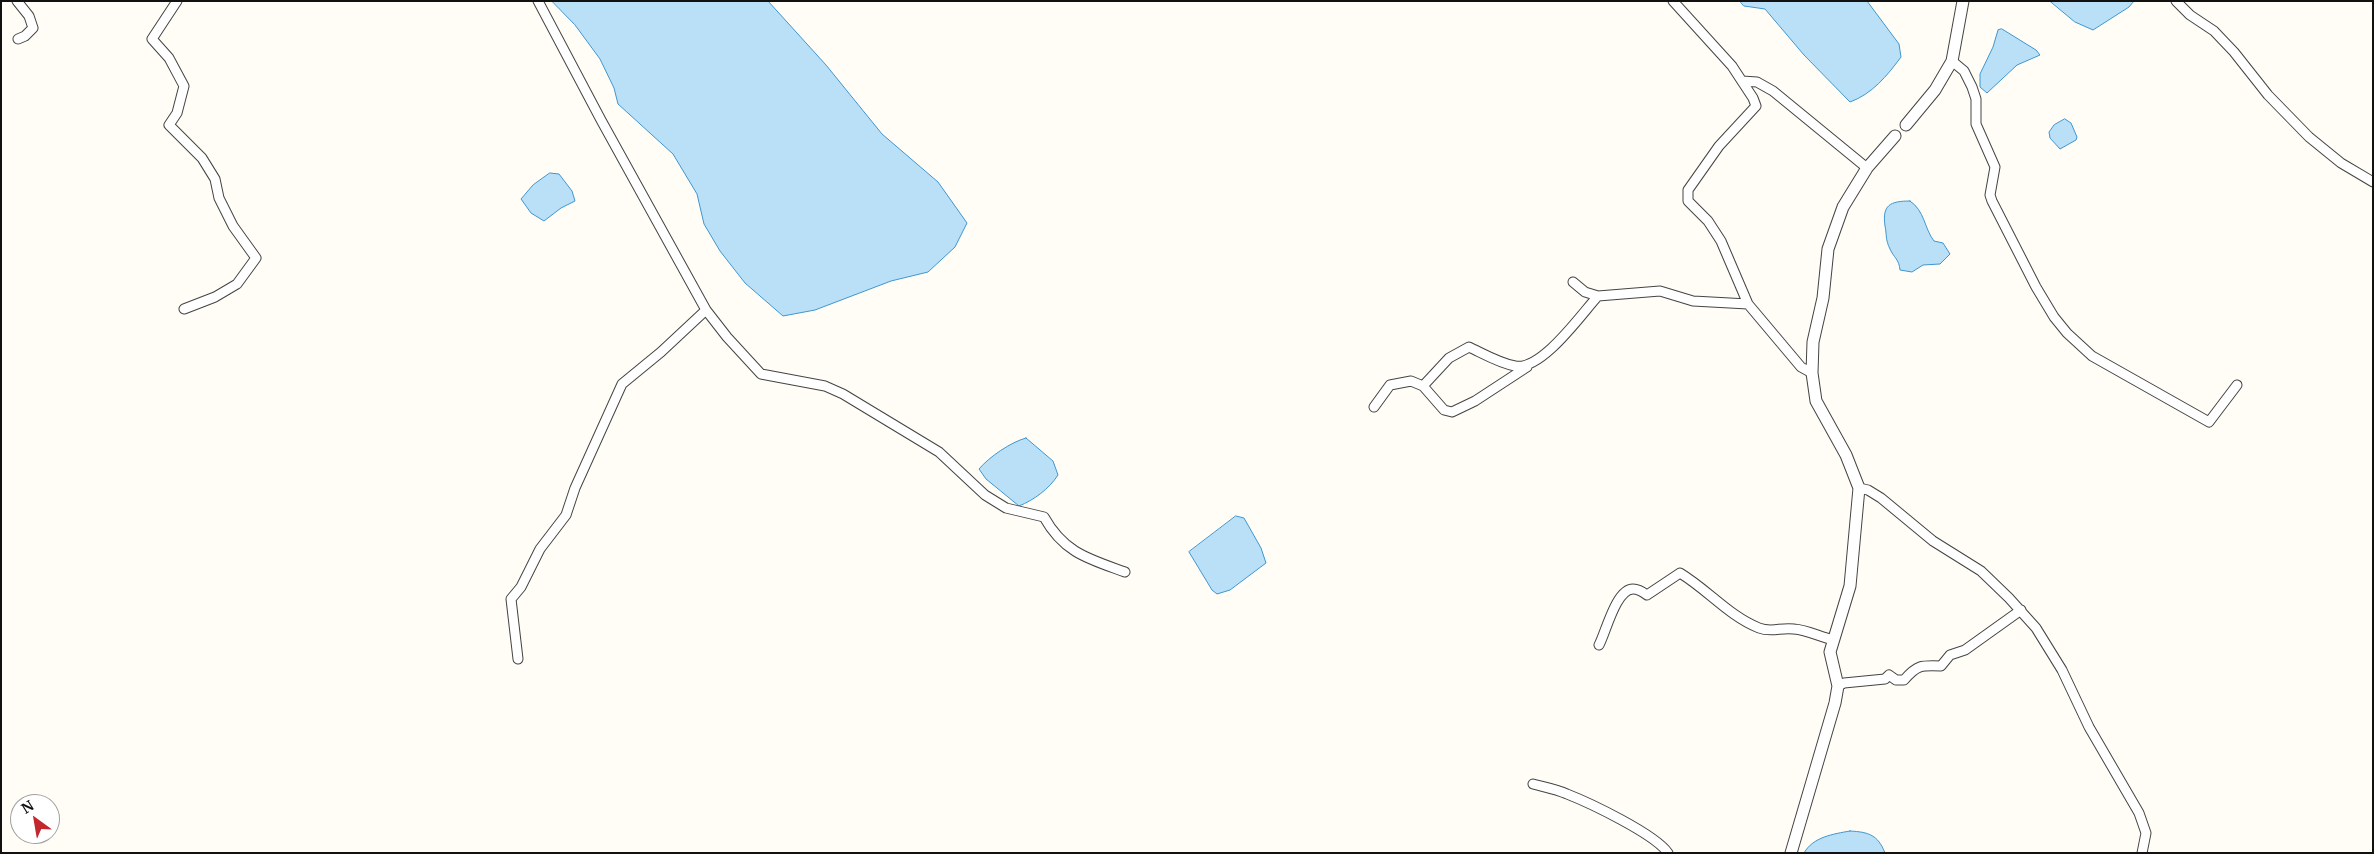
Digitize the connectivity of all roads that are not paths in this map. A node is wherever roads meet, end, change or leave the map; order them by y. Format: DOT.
graph roads {
  1 [pos="17,1"];
  2 [pos="177,1"];
  3 [pos="538,1"];
  4 [pos="1673,1"];
  5 [pos="1962,1"];
  6 [pos="2176,1"];
  7 [pos="18,39"];
  8 [pos="1952,61"];
  9 [pos="1742,81"];
  10 [pos="1906,126"];
  11 [pos="1895,136"];
  12 [pos="1867,168"];
  13 [pos="2373,182"];
  14 [pos="1573,282"];
  15 [pos="1598,296"];
  16 [pos="1748,304"];
  17 [pos="184,309"];
  18 [pos="706,310"];
  19 [pos="1535,361"];
  20 [pos="1812,373"];
  21 [pos="2237,385"];
  22 [pos="1423,386"];
  23 [pos="1374,407"];
  24 [pos="1859,488"];
  25 [pos="1126,572"];
  26 [pos="2021,610"];
  27 [pos="1834,640"];
  28 [pos="1599,645"];
  29 [pos="518,659"];
  30 [pos="1838,686"];
  31 [pos="1533,784"];
  32 [pos="1668,853"];
  33 [pos="1791,853"];
  34 [pos="2142,853"];
  1 -- 7 [label="street"];
  2 -- 17 [label="street"];
  3 -- 18 [label="street"];
  4 -- 9 [label="street"];
  5 -- 8 [label="street"];
  6 -- 13 [label="street"];
  8 -- 10 [label="street"];
  8 -- 21 [label="street"];
  9 -- 12 [label="street"];
  9 -- 16 [label="street"];
  11 -- 12 [label="street"];
  12 -- 20 [label="street"];
  14 -- 15 [label="street"];
  15 -- 16 [label="street"];
  15 -- 19 [label="street"];
  16 -- 20 [label="street"];
  18 -- 25 [label="street"];
  18 -- 29 [label="street"];
  19 -- 22 [label="street"];
  19 -- 22 [label="street"];
  20 -- 24 [label="street"];
  22 -- 23 [label="street"];
  24 -- 26 [label="street"];
  24 -- 27 [label="street"];
  26 -- 30 [label="street"];
  26 -- 34 [label="street"];
  27 -- 28 [label="street"];
  27 -- 30 [label="street"];
  30 -- 33 [label="street"];
  31 -- 32 [label="street"];
}
